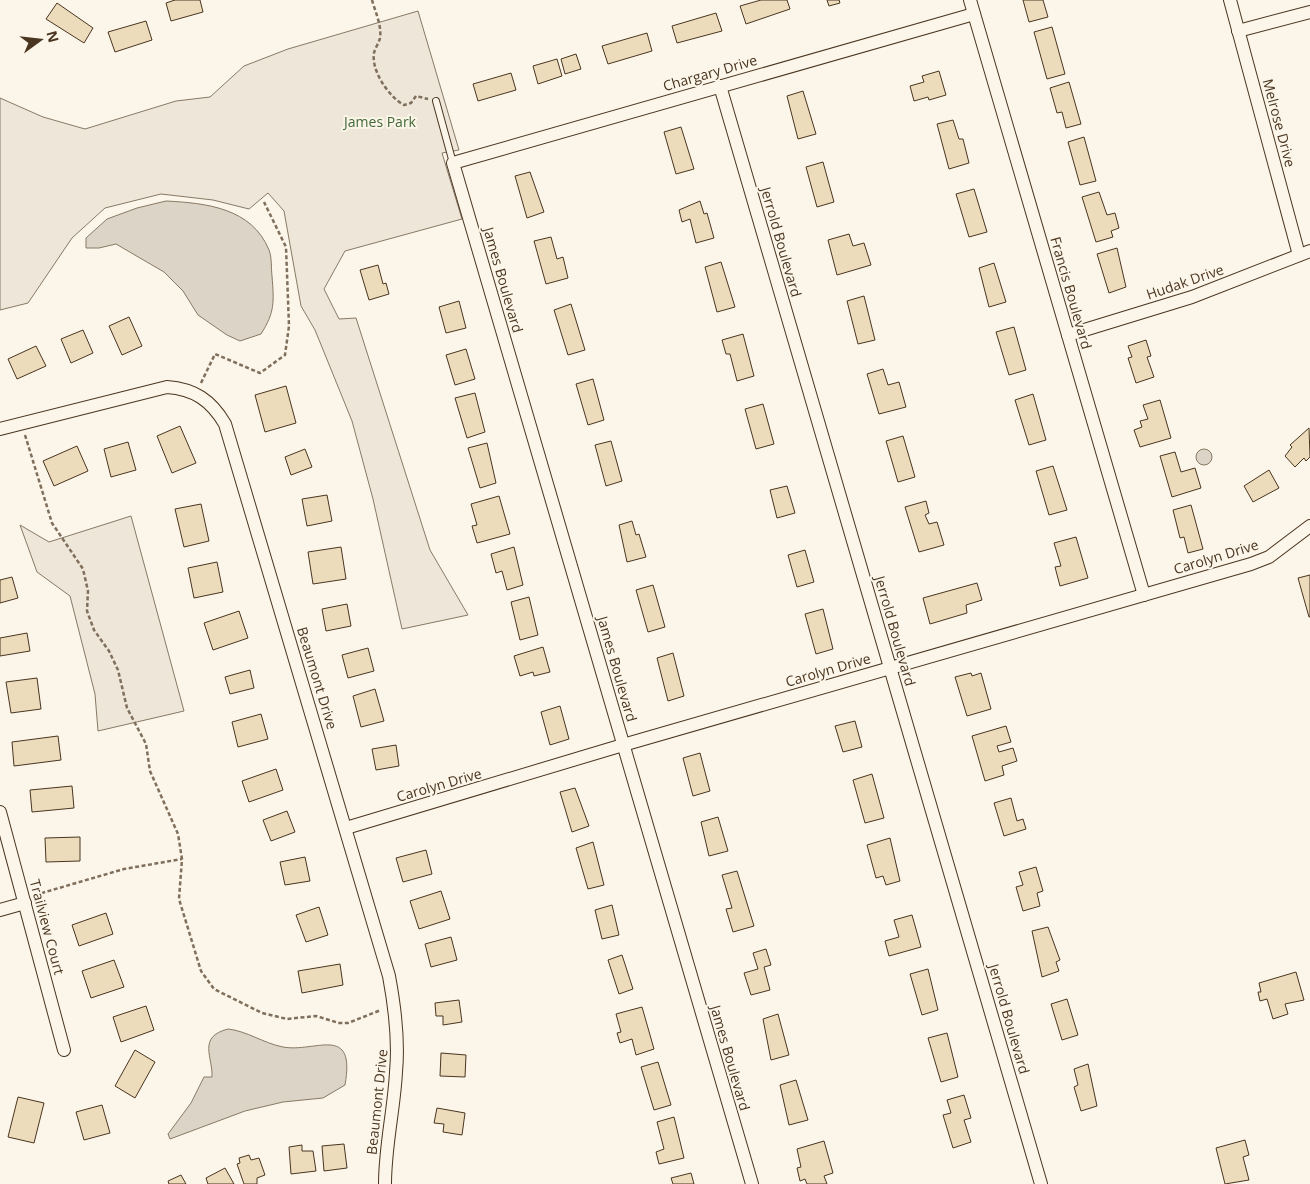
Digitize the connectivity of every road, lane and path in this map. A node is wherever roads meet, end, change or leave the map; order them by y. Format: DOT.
graph roads {
  1 [pos="372,0"];
  2 [pos="970,0"];
  3 [pos="1230,0"];
  4 [pos="1310,12"];
  5 [pos="974,14"];
  6 [pos="1238,31"];
  7 [pos="720,86"];
  8 [pos="416,96"];
  9 [pos="436,101"];
  10 [pos="454,163"];
  11 [pos="264,202"];
  12 [pos="1304,253"];
  13 [pos="1068,335"];
  14 [pos="196,393"];
  15 [pos="22,424"];
  16 [pos="0,429"];
  17 [pos="1310,526"];
  18 [pos="1144,595"];
  19 [pos="890,668"];
  20 [pos="623,745"];
  21 [pos="0,812"];
  22 [pos="346,828"];
  23 [pos="182,859"];
  24 [pos="24,901"];
  25 [pos="0,910"];
  26 [pos="395,1008"];
  27 [pos="64,1050"];
  28 [pos="385,1184"];
  29 [pos="752,1184"];
  30 [pos="1041,1184"];
  1 -- 8 [label="path"];
  2 -- 5 [label="street, Francis Boulevard"];
  3 -- 6 [label="street, Melrose Drive"];
  4 -- 6 [label="street"];
  5 -- 7 [label="street, Chargary Drive"];
  5 -- 13 [label="street, Francis Boulevard"];
  6 -- 12 [label="street, Melrose Drive"];
  7 -- 10 [label="street, Chargary Drive"];
  7 -- 19 [label="street, Jerrold Boulevard"];
  9 -- 10 [label="lane"];
  10 -- 20 [label="street, James Boulevard"];
  11 -- 14 [label="path"];
  12 -- 13 [label="street, Hudak Drive"];
  13 -- 18 [label="street, Francis Boulevard"];
  14 -- 15 [label="street, Beaumont Drive"];
  14 -- 22 [label="street, Beaumont Drive"];
  15 -- 16 [label="street, Beaumont Drive"];
  15 -- 23 [label="path"];
  17 -- 18 [label="street, Carolyn Drive"];
  18 -- 19 [label="street, Carolyn Drive"];
  19 -- 20 [label="street, Carolyn Drive"];
  19 -- 30 [label="street, Jerrold Boulevard"];
  20 -- 22 [label="street, Carolyn Drive"];
  20 -- 29 [label="street, James Boulevard"];
  21 -- 24 [label="street, Trailview Court"];
  22 -- 26 [label="street, Beaumont Drive"];
  23 -- 24 [label="path"];
  23 -- 26 [label="path"];
  24 -- 25 [label="street"];
  24 -- 27 [label="street, Trailview Court"];
  26 -- 28 [label="street, Beaumont Drive"];
}
